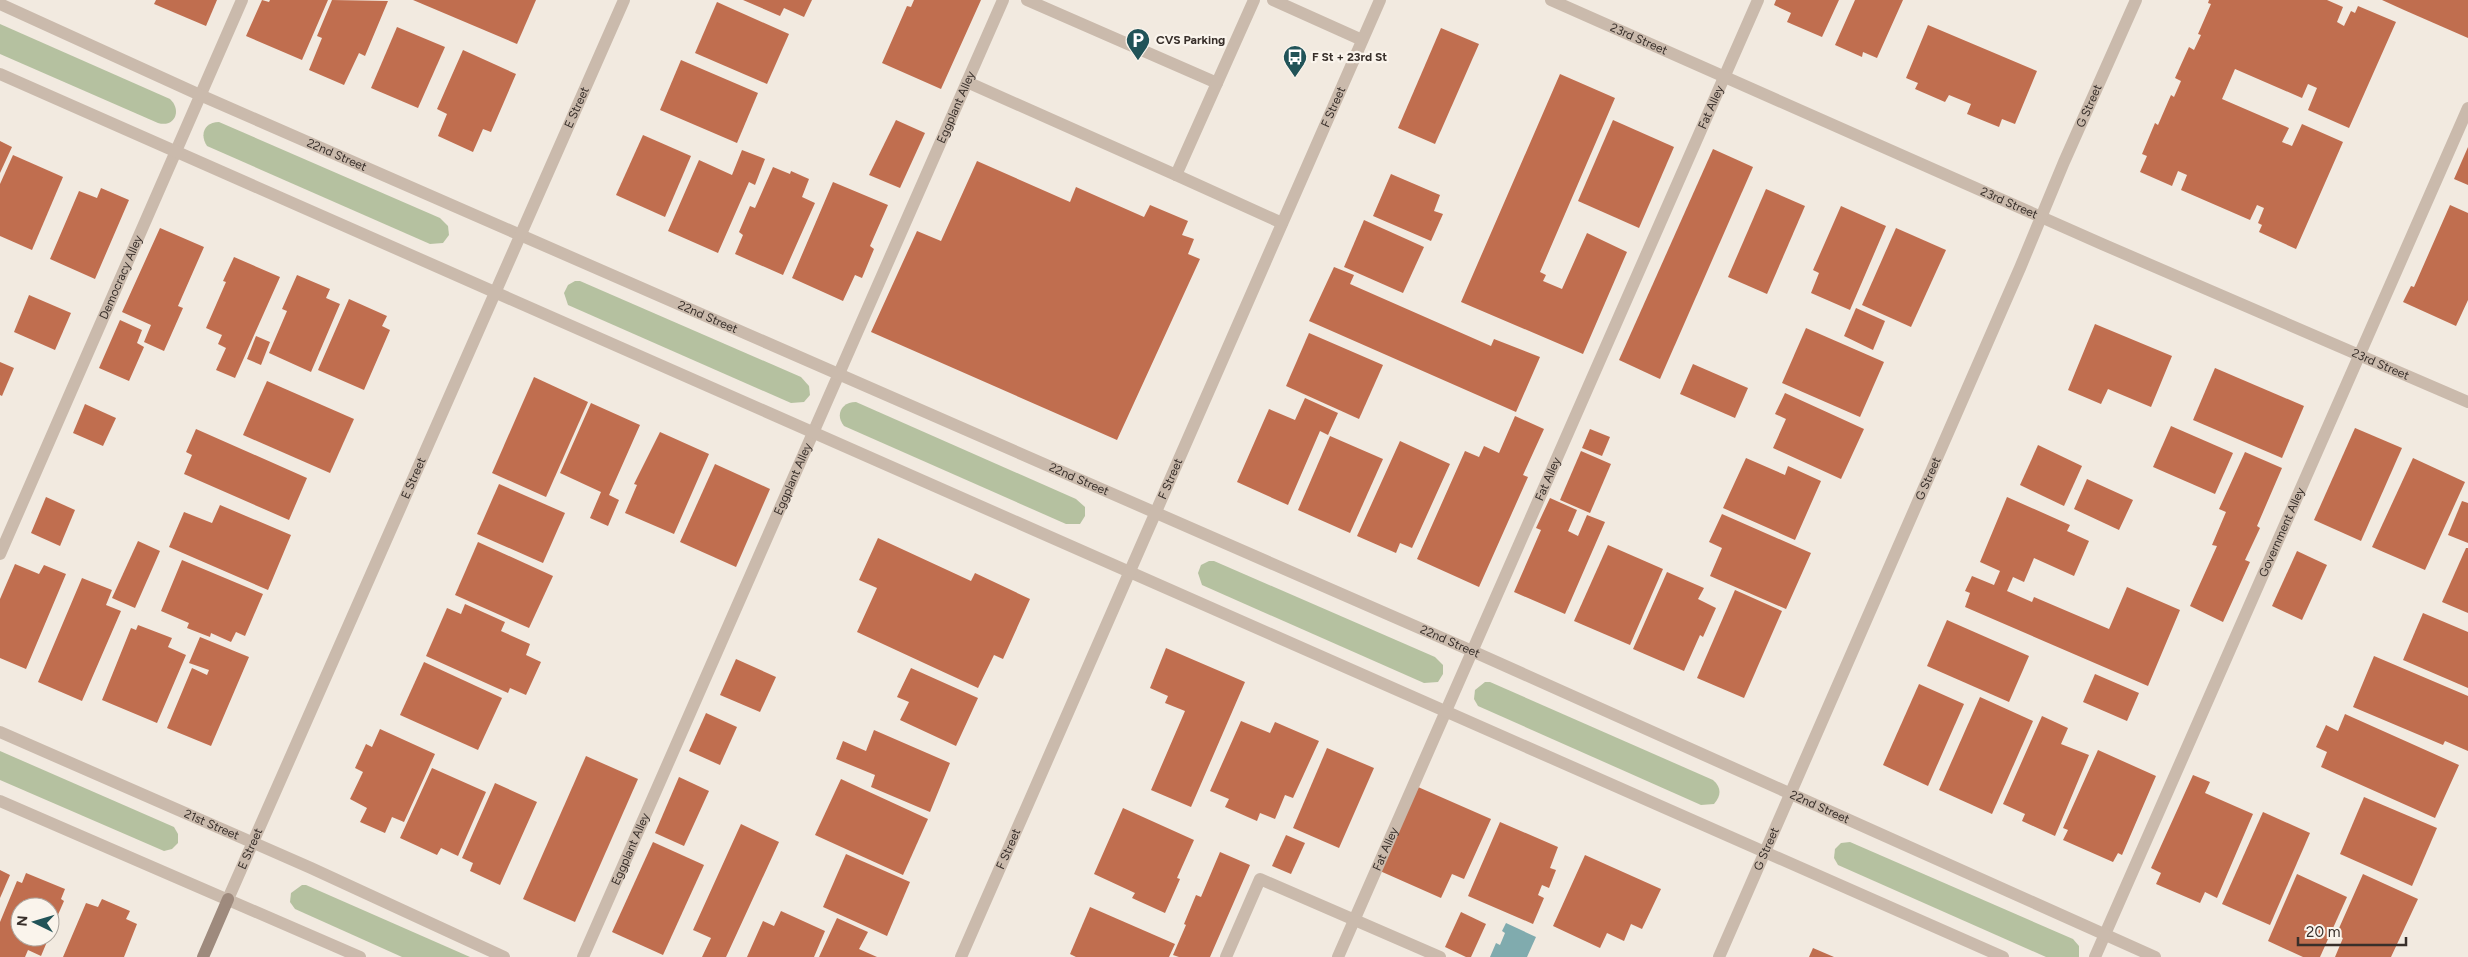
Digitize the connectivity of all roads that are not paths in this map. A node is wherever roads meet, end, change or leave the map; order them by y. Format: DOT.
graph roads {
  1 [pos="242,0"];
  2 [pos="624,0"];
  3 [pos="1003,0"];
  4 [pos="1026,0"];
  5 [pos="1254,0"];
  6 [pos="1273,0"];
  7 [pos="1380,0"];
  8 [pos="1551,0"];
  9 [pos="1758,0"];
  10 [pos="2136,0"];
  11 [pos="0,4"];
  12 [pos="1362,40"];
  13 [pos="0,74"];
  14 [pos="1724,77"];
  15 [pos="967,82"];
  16 [pos="1217,83"];
  17 [pos="200,95"];
  18 [pos="2468,108"];
  19 [pos="176,150"];
  20 [pos="1176,175"];
  21 [pos="2041,217"];
  22 [pos="1282,223"];
  23 [pos="522,234"];
  24 [pos="497,292"];
  25 [pos="2360,355"];
  26 [pos="838,374"];
  27 [pos="2468,402"];
  28 [pos="813,431"];
  29 [pos="1155,514"];
  30 [pos="0,554"];
  31 [pos="1129,572"];
  32 [pos="1472,651"];
  33 [pos="1446,710"];
  34 [pos="0,732"];
  35 [pos="1790,795"];
  36 [pos="0,801"];
  37 [pos="252,844"];
  38 [pos="1764,853"];
  39 [pos="228,899"];
  40 [pos="1354,920"];
  41 [pos="2105,935"];
  42 [pos="203,957"];
  43 [pos="360,957"];
  44 [pos="504,957"];
  45 [pos="583,957"];
  46 [pos="961,957"];
  47 [pos="1226,957"];
  48 [pos="1338,957"];
  49 [pos="1440,957"];
  50 [pos="1719,957"];
  51 [pos="2003,957"];
  52 [pos="2096,957"];
  53 [pos="2155,957"];
  1 -- 17 [label="street, Democracy Alley"];
  2 -- 23 [label="street, E Street"];
  3 -- 15 [label="street, Eggplant Alley"];
  4 -- 16 [label="street"];
  5 -- 16 [label="street"];
  6 -- 12 [label="street"];
  7 -- 12 [label="street, F Street"];
  8 -- 14 [label="street, 23rd Street"];
  9 -- 14 [label="street, Fat Alley"];
  10 -- 21 [label="street, G Street"];
  11 -- 17 [label="street, 22nd Street"];
  12 -- 22 [label="street, F Street"];
  13 -- 19 [label="street"];
  14 -- 21 [label="street, 23rd Street"];
  14 -- 32 [label="street, Fat Alley"];
  15 -- 20 [label="street"];
  15 -- 26 [label="street, Eggplant Alley"];
  16 -- 20 [label="street"];
  17 -- 19 [label="street, Democracy Alley"];
  17 -- 23 [label="street, 22nd Street"];
  18 -- 25 [label="street, Government Alley"];
  19 -- 24 [label="street"];
  19 -- 30 [label="street, Democracy Alley"];
  20 -- 22 [label="street"];
  21 -- 25 [label="street, 23rd Street"];
  21 -- 35 [label="street, G Street"];
  22 -- 29 [label="street, F Street"];
  23 -- 24 [label="street, E Street"];
  23 -- 26 [label="street, 22nd Street"];
  24 -- 28 [label="street"];
  24 -- 37 [label="street, E Street"];
  25 -- 27 [label="street, 23rd Street"];
  25 -- 41 [label="street, Government Alley"];
  26 -- 28 [label="street, Eggplant Alley"];
  26 -- 29 [label="street, 22nd Street"];
  28 -- 31 [label="street"];
  28 -- 45 [label="street, Eggplant Alley"];
  29 -- 31 [label="street, F Street"];
  29 -- 32 [label="street, 22nd Street"];
  31 -- 33 [label="street"];
  31 -- 46 [label="street, F Street"];
  32 -- 33 [label="street, Fat Alley"];
  32 -- 35 [label="street, 22nd Street"];
  33 -- 38 [label="street"];
  33 -- 40 [label="street, Fat Alley"];
  34 -- 37 [label="street, 21st Street"];
  35 -- 38 [label="street, G Street"];
  35 -- 41 [label="street, 22nd Street"];
  36 -- 39 [label="street"];
  37 -- 39 [label="street, E Street"];
  37 -- 44 [label="street, 21st Street"];
  38 -- 50 [label="street, G Street"];
  38 -- 51 [label="street"];
  39 -- 42 [label="street, E Street"];
  39 -- 43 [label="street"];
  40 -- 47 [label="street"];
  40 -- 48 [label="street, Fat Alley"];
  40 -- 49 [label="street"];
  41 -- 52 [label="street, Government Alley"];
  41 -- 53 [label="street, 22nd Street"];
}
